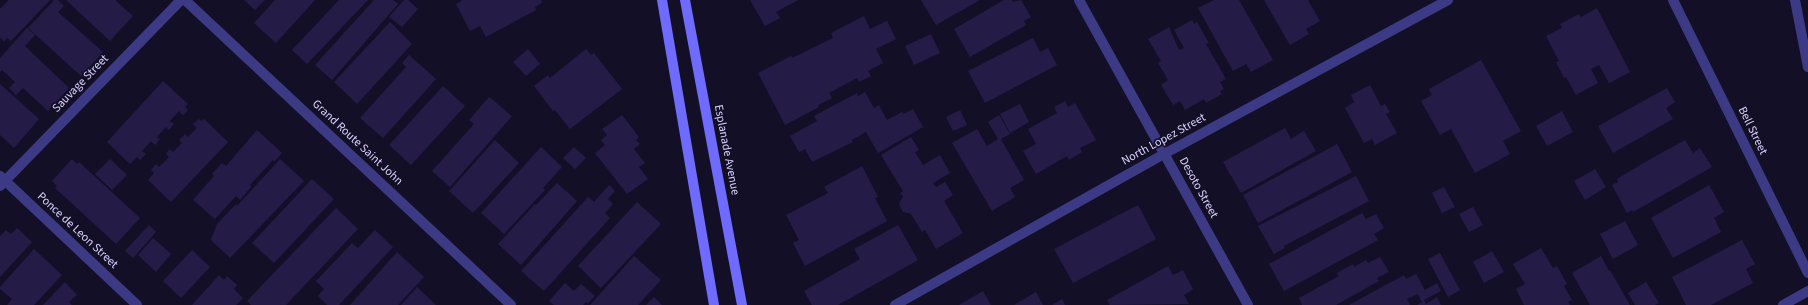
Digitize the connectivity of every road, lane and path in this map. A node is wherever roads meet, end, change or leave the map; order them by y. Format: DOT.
graph roads {
  1 [pos="182,0"];
  2 [pos="185,0"];
  3 [pos="662,0"];
  4 [pos="685,0"];
  5 [pos="1079,0"];
  6 [pos="1448,0"];
  7 [pos="1673,0"];
  8 [pos="1795,0"];
  9 [pos="1808,67"];
  10 [pos="1164,154"];
  11 [pos="2,181"];
  12 [pos="1808,273"];
  13 [pos="1808,291"];
  14 [pos="137,305"];
  15 [pos="511,305"];
  16 [pos="714,305"];
  17 [pos="742,305"];
  18 [pos="895,305"];
  19 [pos="1248,305"];
  20 [pos="1783,305"];
  1 -- 11 [label="street, Sauvage Street"];
  2 -- 15 [label="street, Grand Route Saint John"];
  3 -- 16 [label="street"];
  4 -- 17 [label="street, Esplanade Avenue"];
  5 -- 10 [label="street, Desoto Street"];
  6 -- 10 [label="street, North Lopez Street"];
  7 -- 12 [label="street, Bell Street"];
  8 -- 9 [label="street"];
  10 -- 18 [label="street, North Lopez Street"];
  10 -- 19 [label="street, Desoto Street"];
  11 -- 14 [label="street, Ponce de Leon Street"];
  13 -- 20 [label="street"];
}
